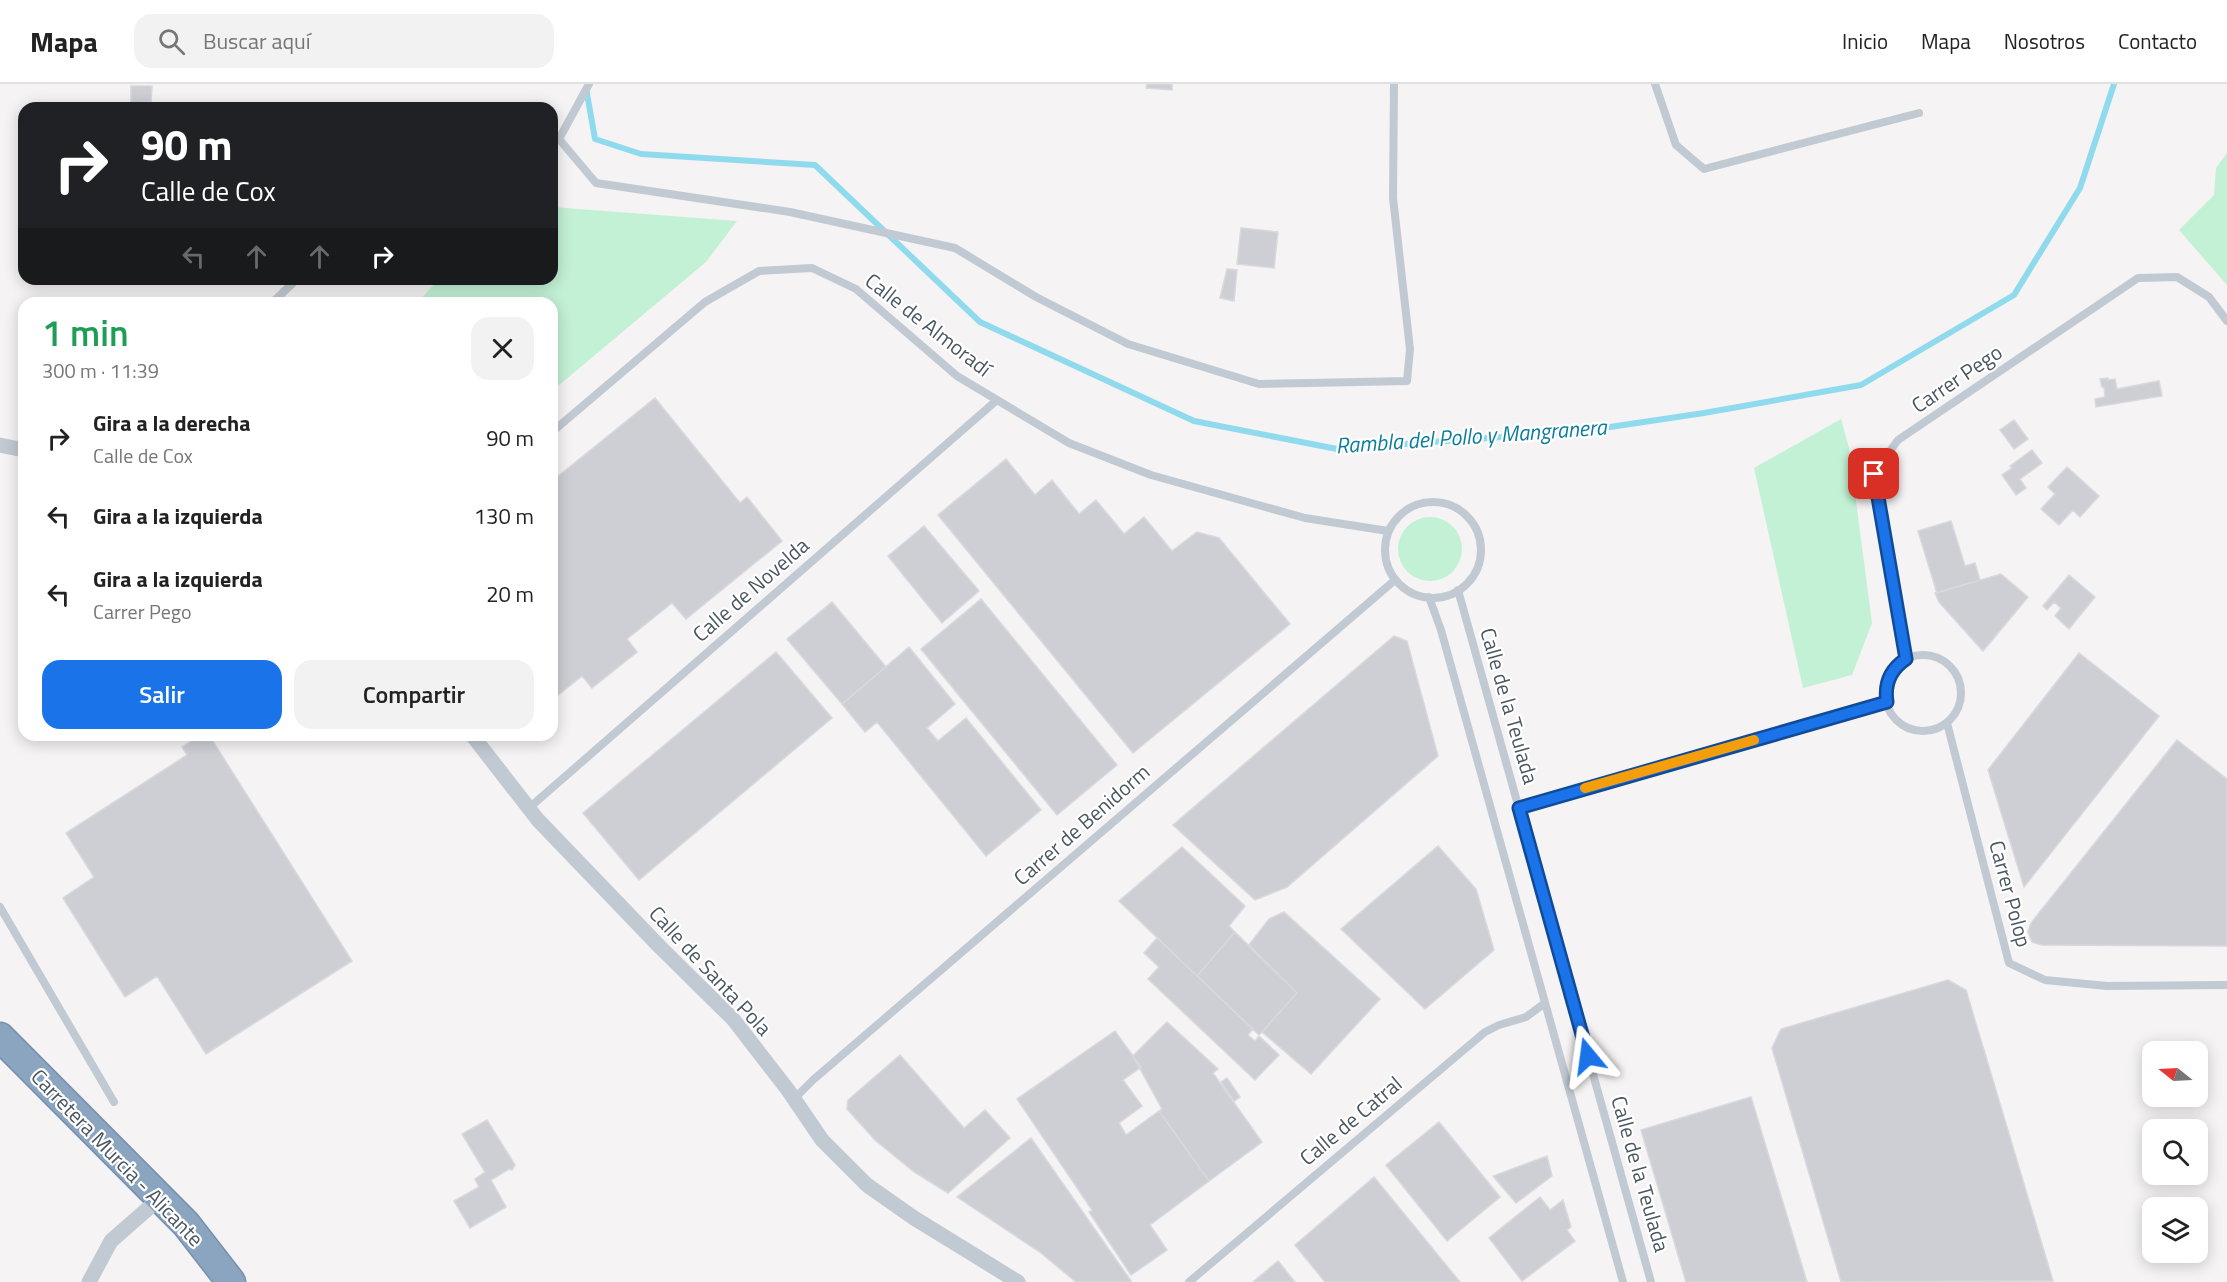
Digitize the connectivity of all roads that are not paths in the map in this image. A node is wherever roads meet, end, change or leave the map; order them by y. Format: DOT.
graph roads {
  1 [pos="589,84"];
  2 [pos="1394,84"];
  3 [pos="1655,84"];
  4 [pos="1919,113"];
  5 [pos="291,285"];
  6 [pos="278,297"];
  7 [pos="2227,321"];
  8 [pos="997,400"];
  9 [pos="558,427"];
  10 [pos="0,445"];
  11 [pos="18,449"];
  12 [pos="1388,531"];
  13 [pos="1395,580"];
  14 [pos="1458,591"];
  15 [pos="1429,597"];
  16 [pos="1906,659"];
  17 [pos="1887,702"];
  18 [pos="1947,723"];
  19 [pos="477,741"];
  20 [pos="529,808"];
  21 [pos="1519,808"];
  22 [pos="0,907"];
  23 [pos="2227,985"];
  24 [pos="1545,1003"];
  25 [pos="0,1037"];
  26 [pos="794,1099"];
  27 [pos="114,1102"];
  28 [pos="160,1198"];
  29 [pos="89,1282"];
  30 [pos="231,1282"];
  31 [pos="1018,1282"];
  32 [pos="1189,1282"];
  33 [pos="1623,1282"];
  34 [pos="1651,1282"];
  1 -- 2 [label="lane"];
  3 -- 4 [label="lane"];
  5 -- 6 [label="lane"];
  7 -- 16 [label="lane, Carrer Pego"];
  8 -- 9 [label="lane, Calle de Almoradí"];
  8 -- 12 [label="lane, Calle de Almoradí"];
  8 -- 20 [label="lane, Calle de Novelda"];
  10 -- 11 [label="street"];
  12 -- 13 [label="lane"];
  12 -- 14 [label="lane"];
  13 -- 15 [label="lane"];
  13 -- 26 [label="lane, Carrer de Benidorm"];
  14 -- 15 [label="lane"];
  14 -- 21 [label="lane, Calle de la Teulada"];
  15 -- 24 [label="lane"];
  16 -- 17 [label="lane"];
  16 -- 18 [label="lane"];
  17 -- 18 [label="lane"];
  17 -- 21 [label="lane"];
  18 -- 23 [label="lane, Carrer Polop"];
  19 -- 20 [label="street, Calle de Santa Pola"];
  20 -- 26 [label="street, Calle de Santa Pola"];
  21 -- 34 [label="lane, Calle de la Teulada"];
  22 -- 27 [label="lane"];
  24 -- 32 [label="lane, Calle de Catral"];
  24 -- 33 [label="lane"];
  25 -- 28 [label="highway, Carretera Murcia - Alicante"];
  26 -- 31 [label="street, Calle de Santa Pola"];
  28 -- 29 [label="street"];
  28 -- 30 [label="highway, Carretera Murcia - Alicante"];
}
